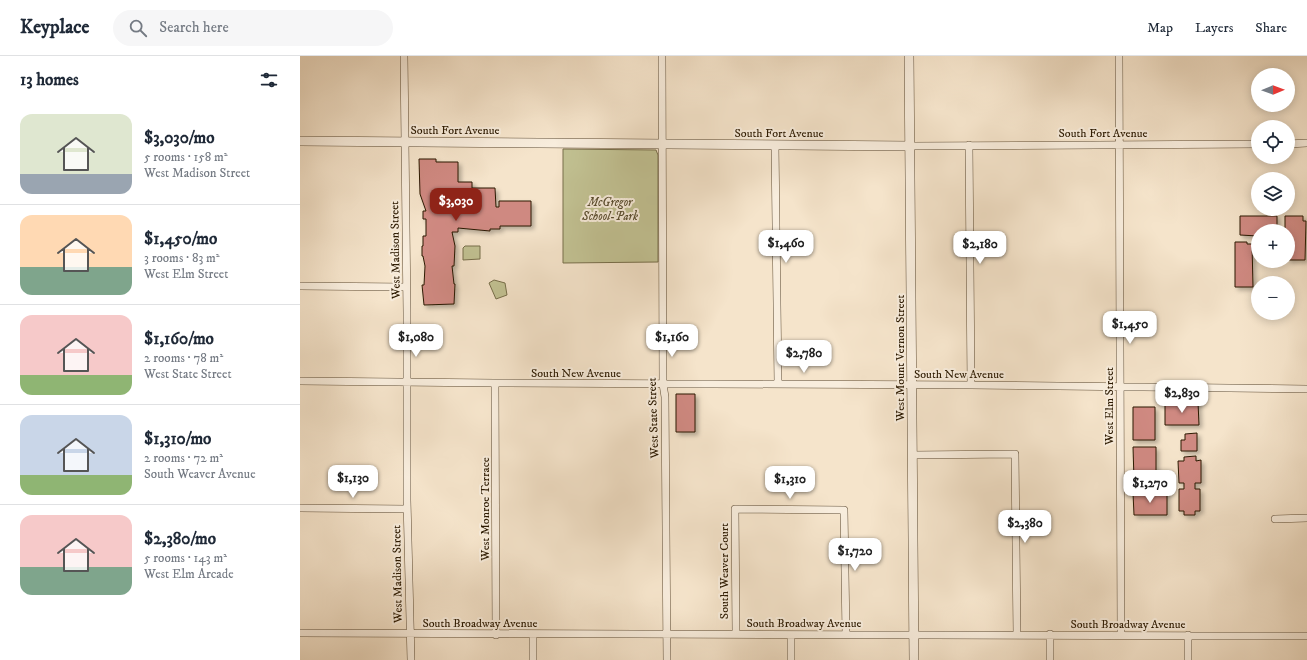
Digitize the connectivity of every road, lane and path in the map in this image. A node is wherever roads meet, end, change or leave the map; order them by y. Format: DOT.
graph roads {
  1 [pos="404,56"];
  2 [pos="662,56"];
  3 [pos="909,56"];
  4 [pos="1119,56"];
  5 [pos="300,141"];
  6 [pos="405,142"];
  7 [pos="663,144"];
  8 [pos="1251,144"];
  9 [pos="1295,144"];
  10 [pos="1307,144"];
  11 [pos="775,145"];
  12 [pos="969,145"];
  13 [pos="1120,145"];
  14 [pos="910,146"];
  15 [pos="300,286"];
  16 [pos="406,287"];
  17 [pos="300,381"];
  18 [pos="407,382"];
  19 [pos="495,383"];
  20 [pos="778,383"];
  21 [pos="663,384"];
  22 [pos="912,385"];
  23 [pos="971,385"];
  24 [pos="1120,387"];
  25 [pos="1307,389"];
  26 [pos="912,456"];
  27 [pos="300,508"];
  28 [pos="407,509"];
  29 [pos="1307,518"];
  30 [pos="1275,519"];
  31 [pos="300,633"];
  32 [pos="410,633"];
  33 [pos="736,633"];
  34 [pos="496,634"];
  35 [pos="533,634"];
  36 [pos="667,634"];
  37 [pos="846,634"];
  38 [pos="1017,634"];
  39 [pos="1050,634"];
  40 [pos="791,635"];
  41 [pos="914,635"];
  42 [pos="1121,635"];
  43 [pos="1188,635"];
  44 [pos="1307,636"];
  45 [pos="410,660"];
  46 [pos="533,660"];
  47 [pos="667,660"];
  48 [pos="792,660"];
  49 [pos="914,660"];
  50 [pos="1050,660"];
  51 [pos="1188,660"];
  1 -- 6 [label="street, West Madison Street"];
  2 -- 7 [label="street, West State Street"];
  3 -- 14 [label="street, West Mount Vernon Street"];
  4 -- 13 [label="street, West Elm Street"];
  5 -- 6 [label="street, South Fort Avenue"];
  6 -- 7 [label="street, South Fort Avenue"];
  6 -- 16 [label="street, West Madison Street"];
  7 -- 11 [label="street, South Fort Avenue"];
  7 -- 21 [label="street, West State Street"];
  8 -- 13 [label="street, South Fort Avenue"];
  9 -- 10 [label="street"];
  11 -- 14 [label="street, South Fort Avenue"];
  11 -- 20 [label="street"];
  12 -- 13 [label="street, South Fort Avenue"];
  12 -- 14 [label="street, South Fort Avenue"];
  12 -- 23 [label="street"];
  13 -- 24 [label="street, West Elm Street"];
  14 -- 22 [label="street, West Mount Vernon Street"];
  15 -- 16 [label="street"];
  16 -- 18 [label="street, West Madison Street"];
  17 -- 18 [label="street, South New Avenue"];
  18 -- 19 [label="street, South New Avenue"];
  18 -- 28 [label="street, West Madison Street"];
  19 -- 21 [label="street, South New Avenue"];
  19 -- 34 [label="street, West Monroe Terrace"];
  20 -- 21 [label="street, South New Avenue"];
  20 -- 22 [label="street, South New Avenue"];
  21 -- 36 [label="street, West State Street"];
  22 -- 23 [label="street, South New Avenue"];
  22 -- 26 [label="street, West Mount Vernon Street"];
  23 -- 24 [label="street, South New Avenue"];
  24 -- 25 [label="street, South New Avenue"];
  24 -- 42 [label="street, West Elm Street"];
  26 -- 38 [label="street"];
  26 -- 41 [label="street, West Mount Vernon Street"];
  27 -- 28 [label="street"];
  28 -- 32 [label="street, West Madison Street"];
  29 -- 30 [label="street"];
  31 -- 32 [label="street, South Broadway Avenue"];
  32 -- 34 [label="street, South Broadway Avenue"];
  32 -- 45 [label="street, West Madison Street"];
  33 -- 36 [label="street, South Broadway Avenue"];
  33 -- 37 [label="street, South Weaver Court"];
  33 -- 40 [label="street, South Broadway Avenue"];
  34 -- 35 [label="street, South Broadway Avenue"];
  35 -- 36 [label="street, South Broadway Avenue"];
  35 -- 46 [label="street"];
  36 -- 47 [label="street, West State Street"];
  37 -- 40 [label="street, South Broadway Avenue"];
  37 -- 41 [label="street, South Broadway Avenue"];
  38 -- 39 [label="street, South Broadway Avenue"];
  38 -- 41 [label="street, South Broadway Avenue"];
  39 -- 42 [label="street, South Broadway Avenue"];
  39 -- 50 [label="street"];
  40 -- 48 [label="street"];
  41 -- 49 [label="street, West Mount Vernon Street"];
  42 -- 43 [label="street, South Broadway Avenue"];
  43 -- 44 [label="street, South Broadway Avenue"];
  43 -- 51 [label="street"];
}
